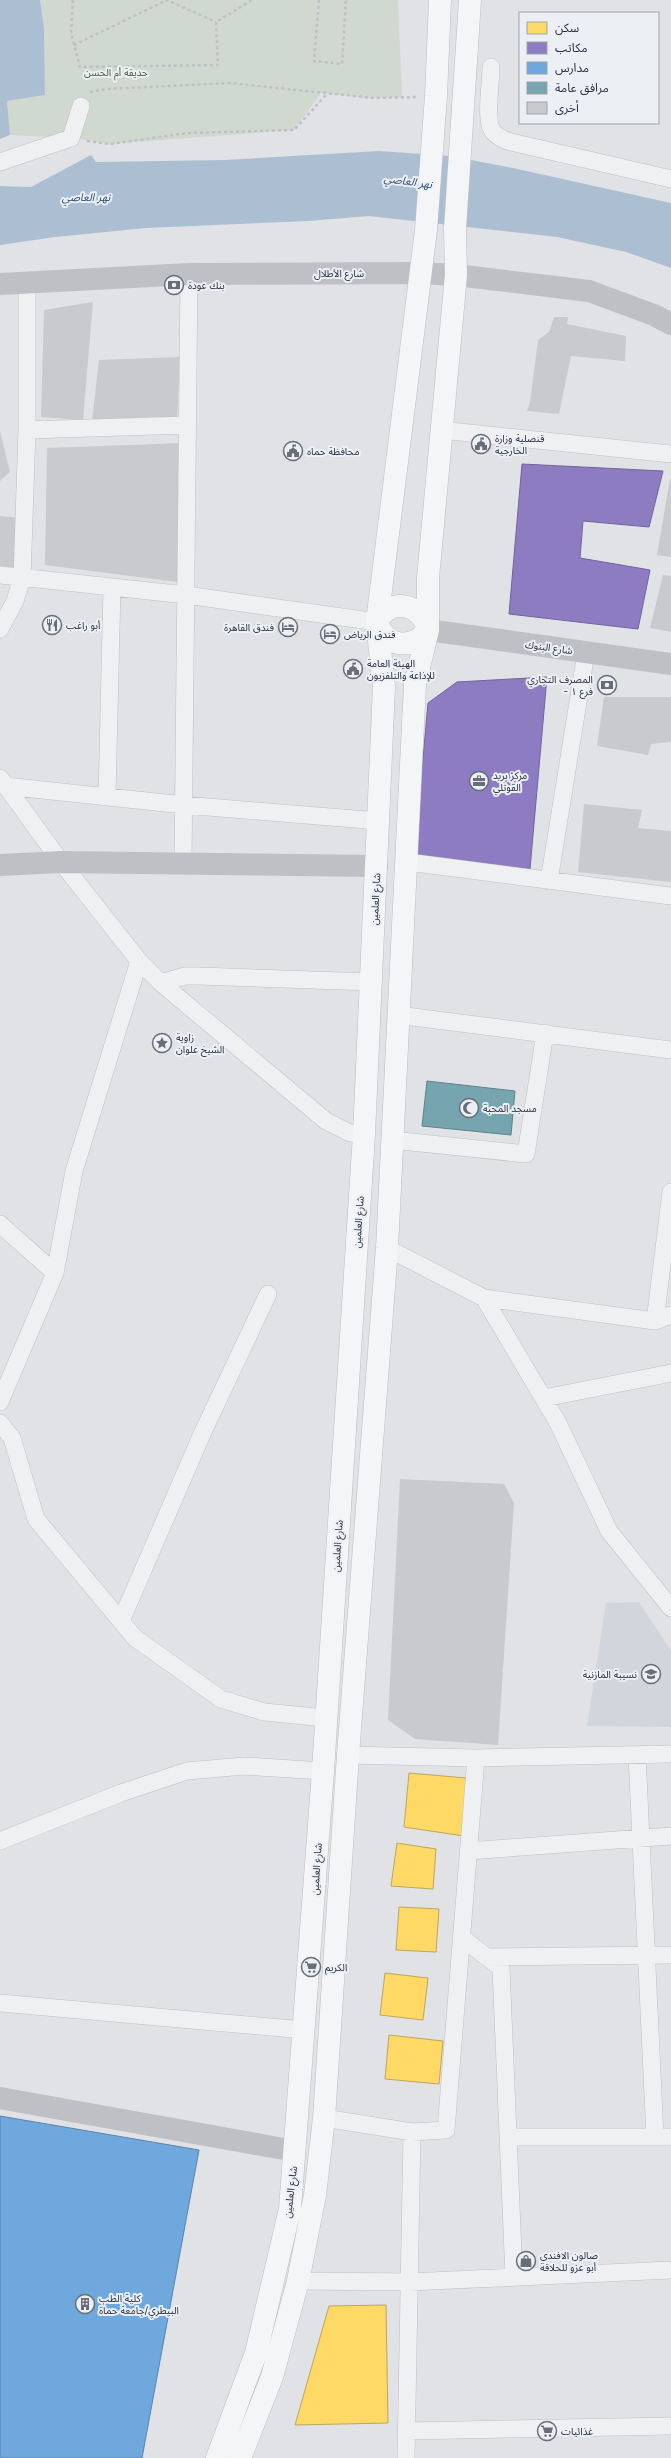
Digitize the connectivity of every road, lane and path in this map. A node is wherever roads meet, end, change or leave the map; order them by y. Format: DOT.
graph roads {
  1 [pos="73,0"];
  2 [pos="167,0"];
  3 [pos="252,0"];
  4 [pos="319,0"];
  5 [pos="346,0"];
  6 [pos="440,0"];
  7 [pos="470,0"];
  8 [pos="216,22"];
  9 [pos="74,45"];
  10 [pos="491,68"];
  11 [pos="327,94"];
  12 [pos="436,96"];
  13 [pos="81,106"];
  14 [pos="71,138"];
  15 [pos="0,162"];
  16 [pos="671,179"];
  17 [pos="419,273"];
  18 [pos="189,274"];
  19 [pos="456,275"];
  20 [pos="9,284"];
  21 [pos="671,324"];
  22 [pos="187,425"];
  23 [pos="27,430"];
  24 [pos="441,430"];
  25 [pos="671,454"];
  26 [pos="0,575"];
  27 [pos="22,578"];
  28 [pos="112,588"];
  29 [pos="186,595"];
  30 [pos="377,622"];
  31 [pos="0,629"];
  32 [pos="428,630"];
  33 [pos="586,653"];
  34 [pos="671,664"];
  35 [pos="3,782"];
  36 [pos="107,796"];
  37 [pos="184,805"];
  38 [pos="379,820"];
  39 [pos="61,862"];
  40 [pos="407,862"];
  41 [pos="183,863"];
  42 [pos="0,865"];
  43 [pos="377,866"];
  44 [pos="550,881"];
  45 [pos="671,896"];
  46 [pos="139,960"];
  47 [pos="371,982"];
  48 [pos="161,983"];
  49 [pos="398,1015"];
  50 [pos="545,1034"];
  51 [pos="671,1050"];
  52 [pos="364,1134"];
  53 [pos="392,1140"];
  54 [pos="671,1192"];
  55 [pos="0,1224"];
  56 [pos="388,1248"];
  57 [pos="55,1272"];
  58 [pos="268,1294"];
  59 [pos="484,1298"];
  60 [pos="671,1315"];
  61 [pos="655,1321"];
  62 [pos="671,1373"];
  63 [pos="544,1398"];
  64 [pos="0,1402"];
  65 [pos="0,1423"];
  66 [pos="671,1608"];
  67 [pos="120,1622"];
  68 [pos="326,1718"];
  69 [pos="671,1754"];
  70 [pos="348,1755"];
  71 [pos="637,1755"];
  72 [pos="476,1758"];
  73 [pos="323,1772"];
  74 [pos="671,1836"];
  75 [pos="641,1838"];
  76 [pos="0,1841"];
  77 [pos="468,1852"];
  78 [pos="461,1937"];
  79 [pos="647,1955"];
  80 [pos="671,1955"];
  81 [pos="487,1957"];
  82 [pos="0,2002"];
  83 [pos="304,2030"];
  84 [pos="0,2098"];
  85 [pos="324,2118"];
  86 [pos="412,2132"];
  87 [pos="508,2137"];
  88 [pos="663,2137"];
  89 [pos="295,2151"];
  90 [pos="671,2270"];
  91 [pos="514,2277"];
  92 [pos="298,2281"];
  93 [pos="409,2282"];
  94 [pos="671,2426"];
  95 [pos="406,2431"];
  96 [pos="217,2458"];
  97 [pos="240,2458"];
  98 [pos="406,2458"];
  1 -- 9 [label="path"];
  2 -- 8 [label="path"];
  2 -- 9 [label="path"];
  3 -- 8 [label="path"];
  4 -- 5 [label="path"];
  6 -- 12 [label="main road, شارع العلمين"];
  7 -- 19 [label="main road"];
  8 -- 9 [label="path"];
  10 -- 16 [label="street"];
  11 -- 12 [label="path"];
  11 -- 13 [label="path"];
  11 -- 14 [label="path"];
  12 -- 17 [label="main road, شارع العلمين"];
  13 -- 14 [label="street"];
  14 -- 15 [label="street"];
  17 -- 18 [label="main road, شارع الأطلال"];
  17 -- 19 [label="main road, شارع الأطلال"];
  17 -- 30 [label="main road, شارع العلمين"];
  18 -- 20 [label="main road, شارع الأطلال"];
  18 -- 22 [label="street"];
  19 -- 21 [label="main road, شارع الأطلال"];
  19 -- 24 [label="main road"];
  20 -- 23 [label="street"];
  22 -- 23 [label="street"];
  22 -- 29 [label="street"];
  23 -- 27 [label="street"];
  24 -- 25 [label="street"];
  24 -- 32 [label="main road"];
  26 -- 27 [label="street"];
  27 -- 28 [label="street"];
  27 -- 31 [label="street"];
  28 -- 29 [label="street"];
  28 -- 36 [label="street"];
  29 -- 30 [label="street"];
  29 -- 37 [label="street"];
  30 -- 32 [label="main road"];
  30 -- 32 [label="main road"];
  30 -- 38 [label="main road, شارع العلمين"];
  32 -- 33 [label="main road, شارع البنوك"];
  32 -- 40 [label="main road"];
  33 -- 34 [label="main road, شارع البنوك"];
  33 -- 44 [label="street"];
  35 -- 36 [label="street"];
  35 -- 39 [label="street"];
  36 -- 37 [label="street"];
  37 -- 38 [label="street"];
  37 -- 41 [label="street"];
  38 -- 43 [label="main road, شارع العلمين"];
  39 -- 41 [label="main road"];
  39 -- 42 [label="main road"];
  39 -- 46 [label="street"];
  40 -- 44 [label="street"];
  40 -- 49 [label="main road"];
  41 -- 43 [label="main road"];
  43 -- 47 [label="main road, شارع العلمين"];
  44 -- 45 [label="street"];
  46 -- 48 [label="street"];
  46 -- 57 [label="street"];
  47 -- 48 [label="street"];
  47 -- 52 [label="main road, شارع العلمين"];
  48 -- 52 [label="street"];
  49 -- 50 [label="street"];
  49 -- 53 [label="main road"];
  50 -- 51 [label="street"];
  50 -- 53 [label="street"];
  52 -- 68 [label="main road, شارع العلمين"];
  53 -- 56 [label="main road"];
  54 -- 61 [label="street"];
  55 -- 57 [label="street"];
  56 -- 59 [label="street"];
  56 -- 70 [label="main road"];
  57 -- 64 [label="street"];
  58 -- 67 [label="street"];
  59 -- 61 [label="street"];
  59 -- 63 [label="street"];
  60 -- 61 [label="street"];
  62 -- 63 [label="street"];
  63 -- 66 [label="street"];
  65 -- 67 [label="street"];
  67 -- 68 [label="street"];
  68 -- 73 [label="main road, شارع العلمين"];
  69 -- 71 [label="street"];
  70 -- 72 [label="street"];
  70 -- 85 [label="main road"];
  71 -- 72 [label="street"];
  71 -- 75 [label="street"];
  72 -- 77 [label="street"];
  73 -- 76 [label="street"];
  73 -- 83 [label="main road, شارع العلمين"];
  74 -- 75 [label="street"];
  75 -- 77 [label="street"];
  75 -- 79 [label="street"];
  77 -- 78 [label="street"];
  78 -- 81 [label="street"];
  78 -- 86 [label="street"];
  79 -- 80 [label="street"];
  79 -- 81 [label="street"];
  79 -- 88 [label="street"];
  81 -- 87 [label="street"];
  82 -- 83 [label="street"];
  83 -- 89 [label="main road, شارع العلمين"];
  84 -- 89 [label="main road"];
  85 -- 86 [label="street"];
  85 -- 92 [label="main road"];
  86 -- 93 [label="street"];
  87 -- 88 [label="street"];
  87 -- 91 [label="street"];
  89 -- 96 [label="main road, شارع العلمين"];
  90 -- 91 [label="street"];
  91 -- 93 [label="street"];
  92 -- 93 [label="street"];
  92 -- 97 [label="main road"];
  93 -- 95 [label="street"];
  94 -- 95 [label="street"];
  95 -- 98 [label="street"];
}
